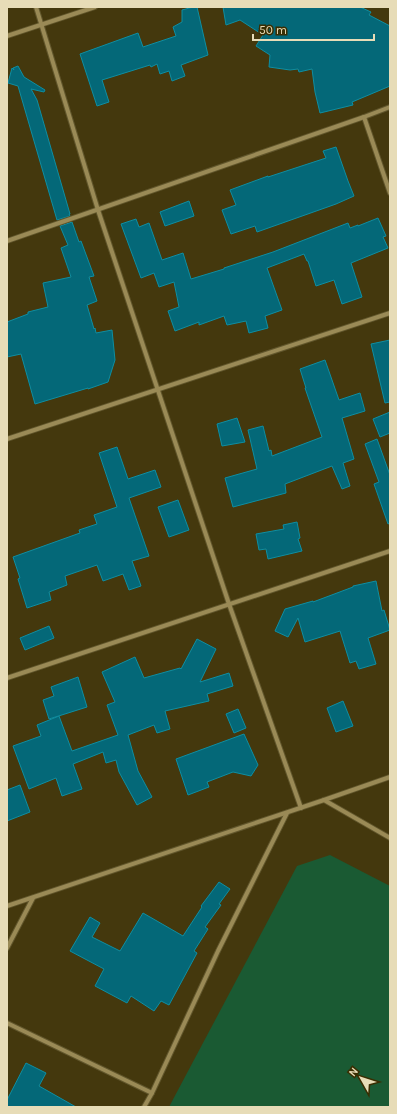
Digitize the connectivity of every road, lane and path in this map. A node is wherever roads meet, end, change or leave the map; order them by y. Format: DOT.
graph roads {
  1 [pos="36,7"];
  2 [pos="95,7"];
  3 [pos="41,25"];
  4 [pos="7,36"];
  5 [pos="390,107"];
  6 [pos="364,117"];
  7 [pos="390,193"];
  8 [pos="98,210"];
  9 [pos="7,242"];
  10 [pos="390,313"];
  11 [pos="157,389"];
  12 [pos="7,439"];
  13 [pos="390,551"];
  14 [pos="229,604"];
  15 [pos="7,678"];
  16 [pos="390,777"];
  17 [pos="324,800"];
  18 [pos="301,808"];
  19 [pos="287,813"];
  20 [pos="390,838"];
  21 [pos="33,898"];
  22 [pos="7,906"];
  23 [pos="7,948"];
  24 [pos="7,1023"];
  25 [pos="152,1094"];
  26 [pos="144,1107"];
  1 -- 3 [label="street"];
  2 -- 3 [label="street"];
  3 -- 4 [label="street"];
  3 -- 8 [label="street"];
  5 -- 6 [label="street"];
  6 -- 7 [label="street"];
  6 -- 8 [label="street"];
  8 -- 9 [label="street"];
  8 -- 11 [label="street"];
  10 -- 11 [label="street"];
  11 -- 12 [label="street"];
  11 -- 14 [label="street"];
  13 -- 14 [label="street"];
  14 -- 15 [label="street"];
  14 -- 18 [label="street"];
  16 -- 17 [label="street"];
  17 -- 18 [label="street"];
  17 -- 20 [label="street"];
  18 -- 19 [label="street"];
  19 -- 21 [label="street"];
  19 -- 25 [label="street"];
  21 -- 22 [label="street"];
  21 -- 23 [label="street"];
  24 -- 25 [label="street"];
  25 -- 26 [label="street"];
}
